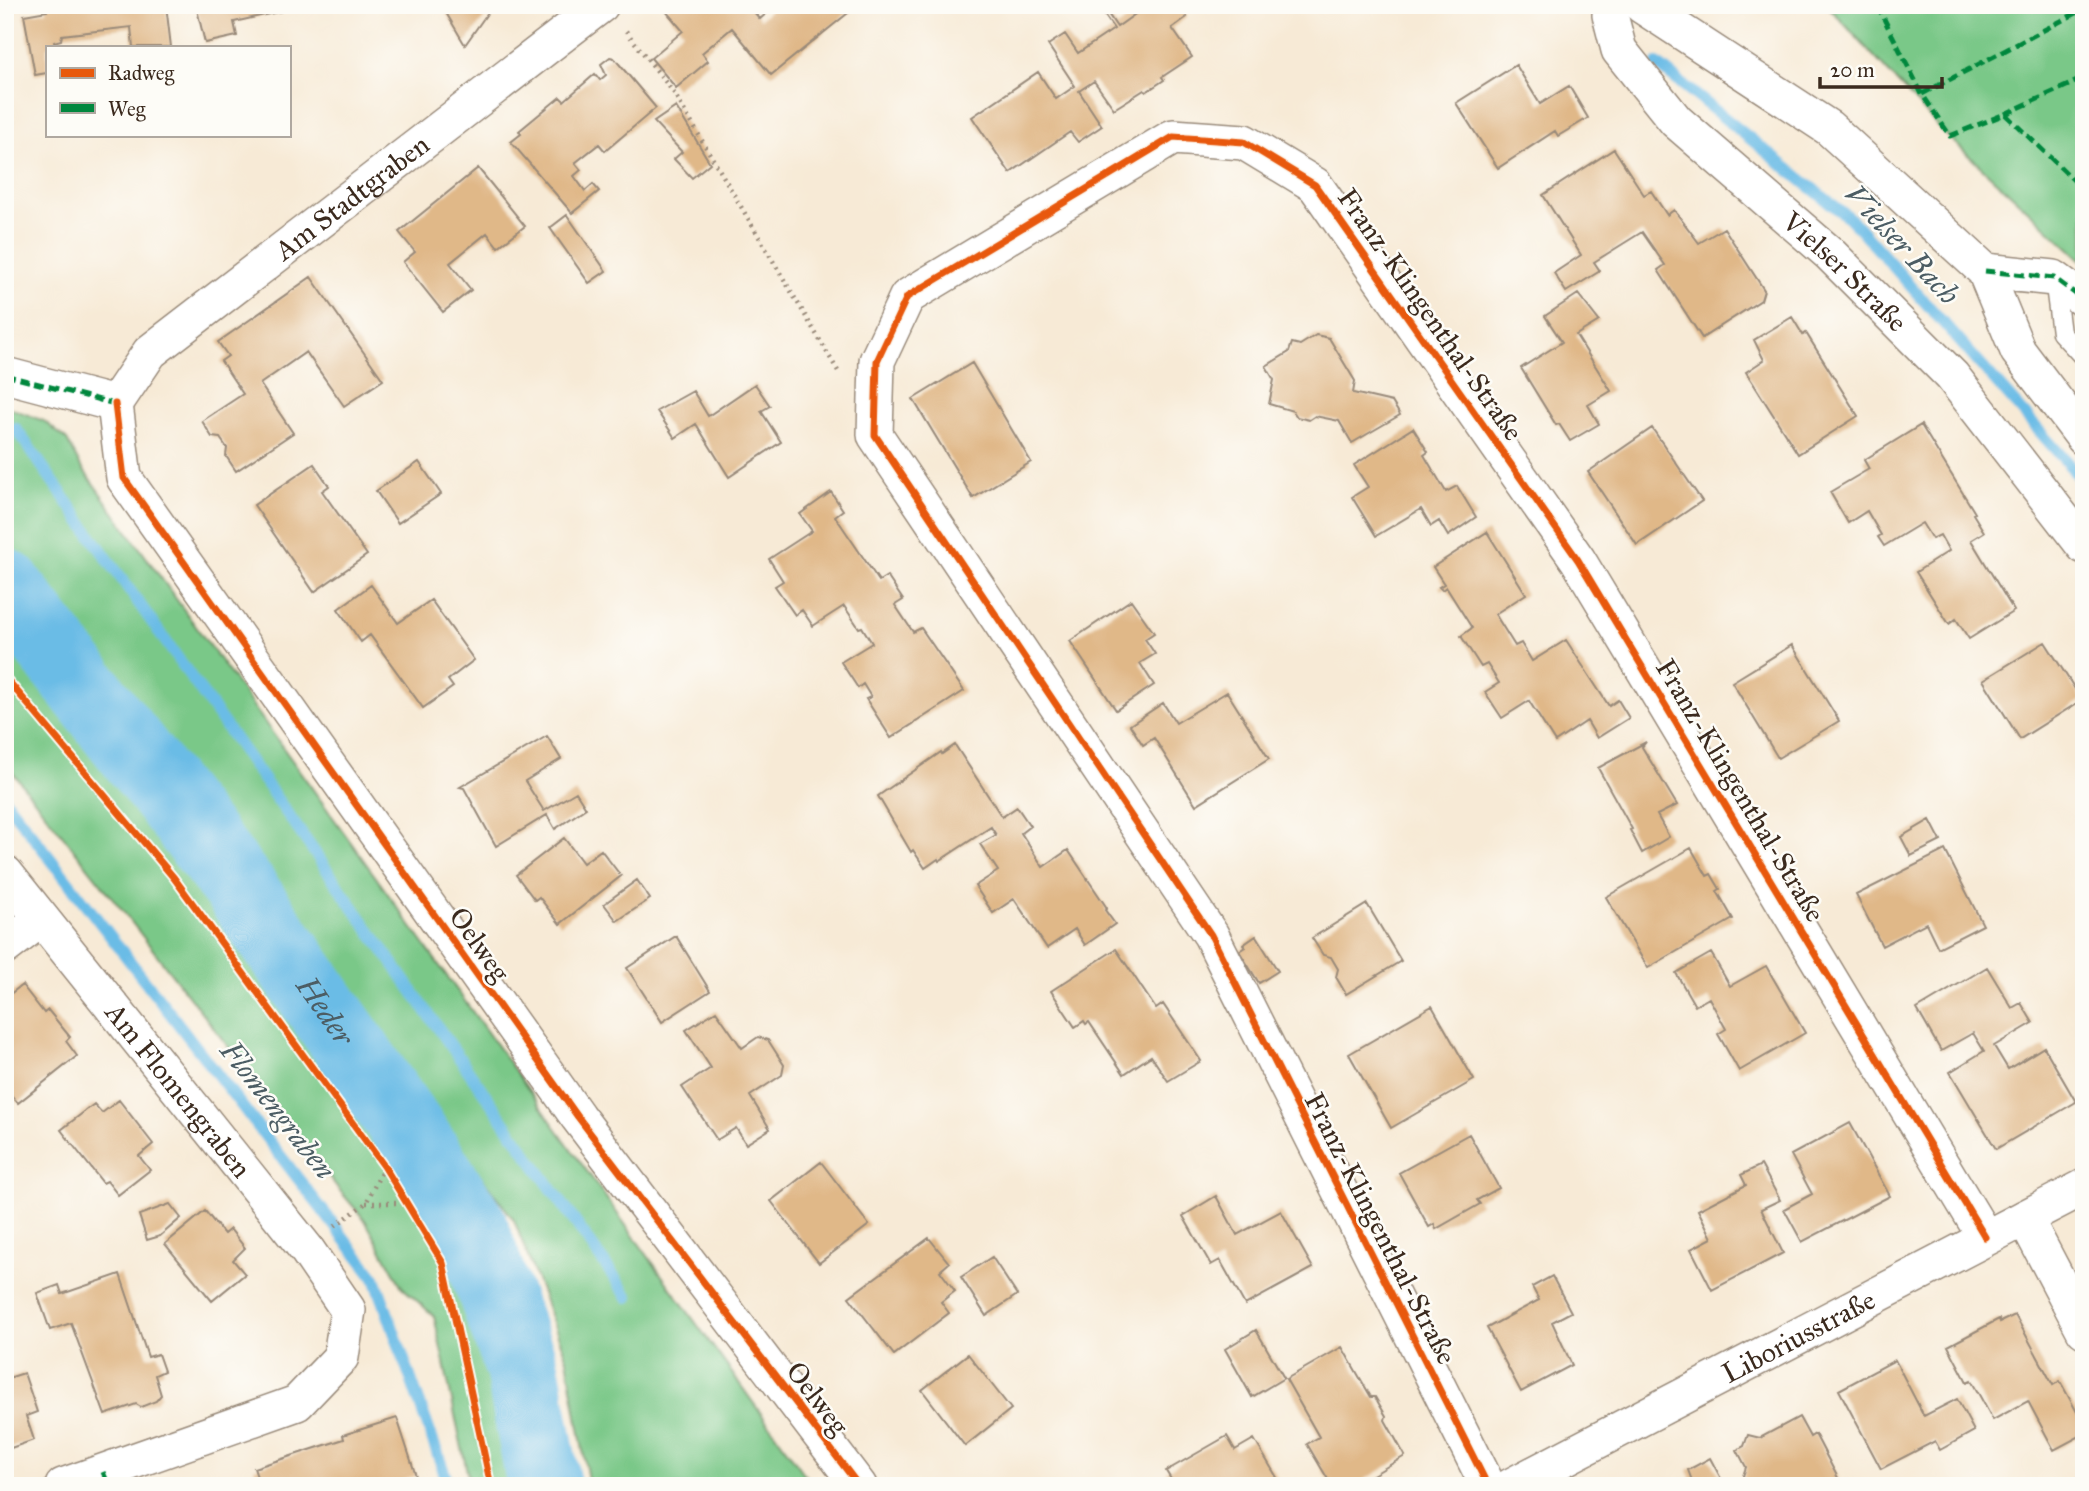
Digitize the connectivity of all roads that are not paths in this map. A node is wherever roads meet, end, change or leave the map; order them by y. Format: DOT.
graph roads {
  1 [pos="1613,5"];
  2 [pos="1641,5"];
  3 [pos="612,16"];
  4 [pos="1985,271"];
  5 [pos="2054,278"];
  6 [pos="2084,300"];
  7 [pos="2084,358"];
  8 [pos="5,375"];
  9 [pos="115,404"];
  10 [pos="2084,438"];
  11 [pos="2084,546"];
  12 [pos="5,873"];
  13 [pos="41,919"];
  14 [pos="5,947"];
  15 [pos="2084,1187"];
  16 [pos="2025,1218"];
  17 [pos="1986,1237"];
  18 [pos="2084,1330"];
  19 [pos="64,1486"];
  20 [pos="859,1486"];
  21 [pos="1488,1486"];
  22 [pos="1511,1486"];
  1 -- 11 [label="street, Vielser Straße"];
  2 -- 4 [label="street"];
  3 -- 9 [label="street, Am Stadtgraben"];
  4 -- 5 [label="street"];
  4 -- 10 [label="street"];
  5 -- 6 [label="street"];
  5 -- 7 [label="lane"];
  8 -- 9 [label="street"];
  9 -- 20 [label="street, Oelweg"];
  12 -- 13 [label="street, Am Flomengraben"];
  13 -- 14 [label="street"];
  13 -- 19 [label="street, Am Flomengraben"];
  15 -- 16 [label="street, Liboriusstraße"];
  16 -- 17 [label="street, Liboriusstraße"];
  16 -- 18 [label="street"];
  17 -- 21 [label="street, Franz-Klingenthal-Straße"];
  17 -- 22 [label="street, Liboriusstraße"];
}
